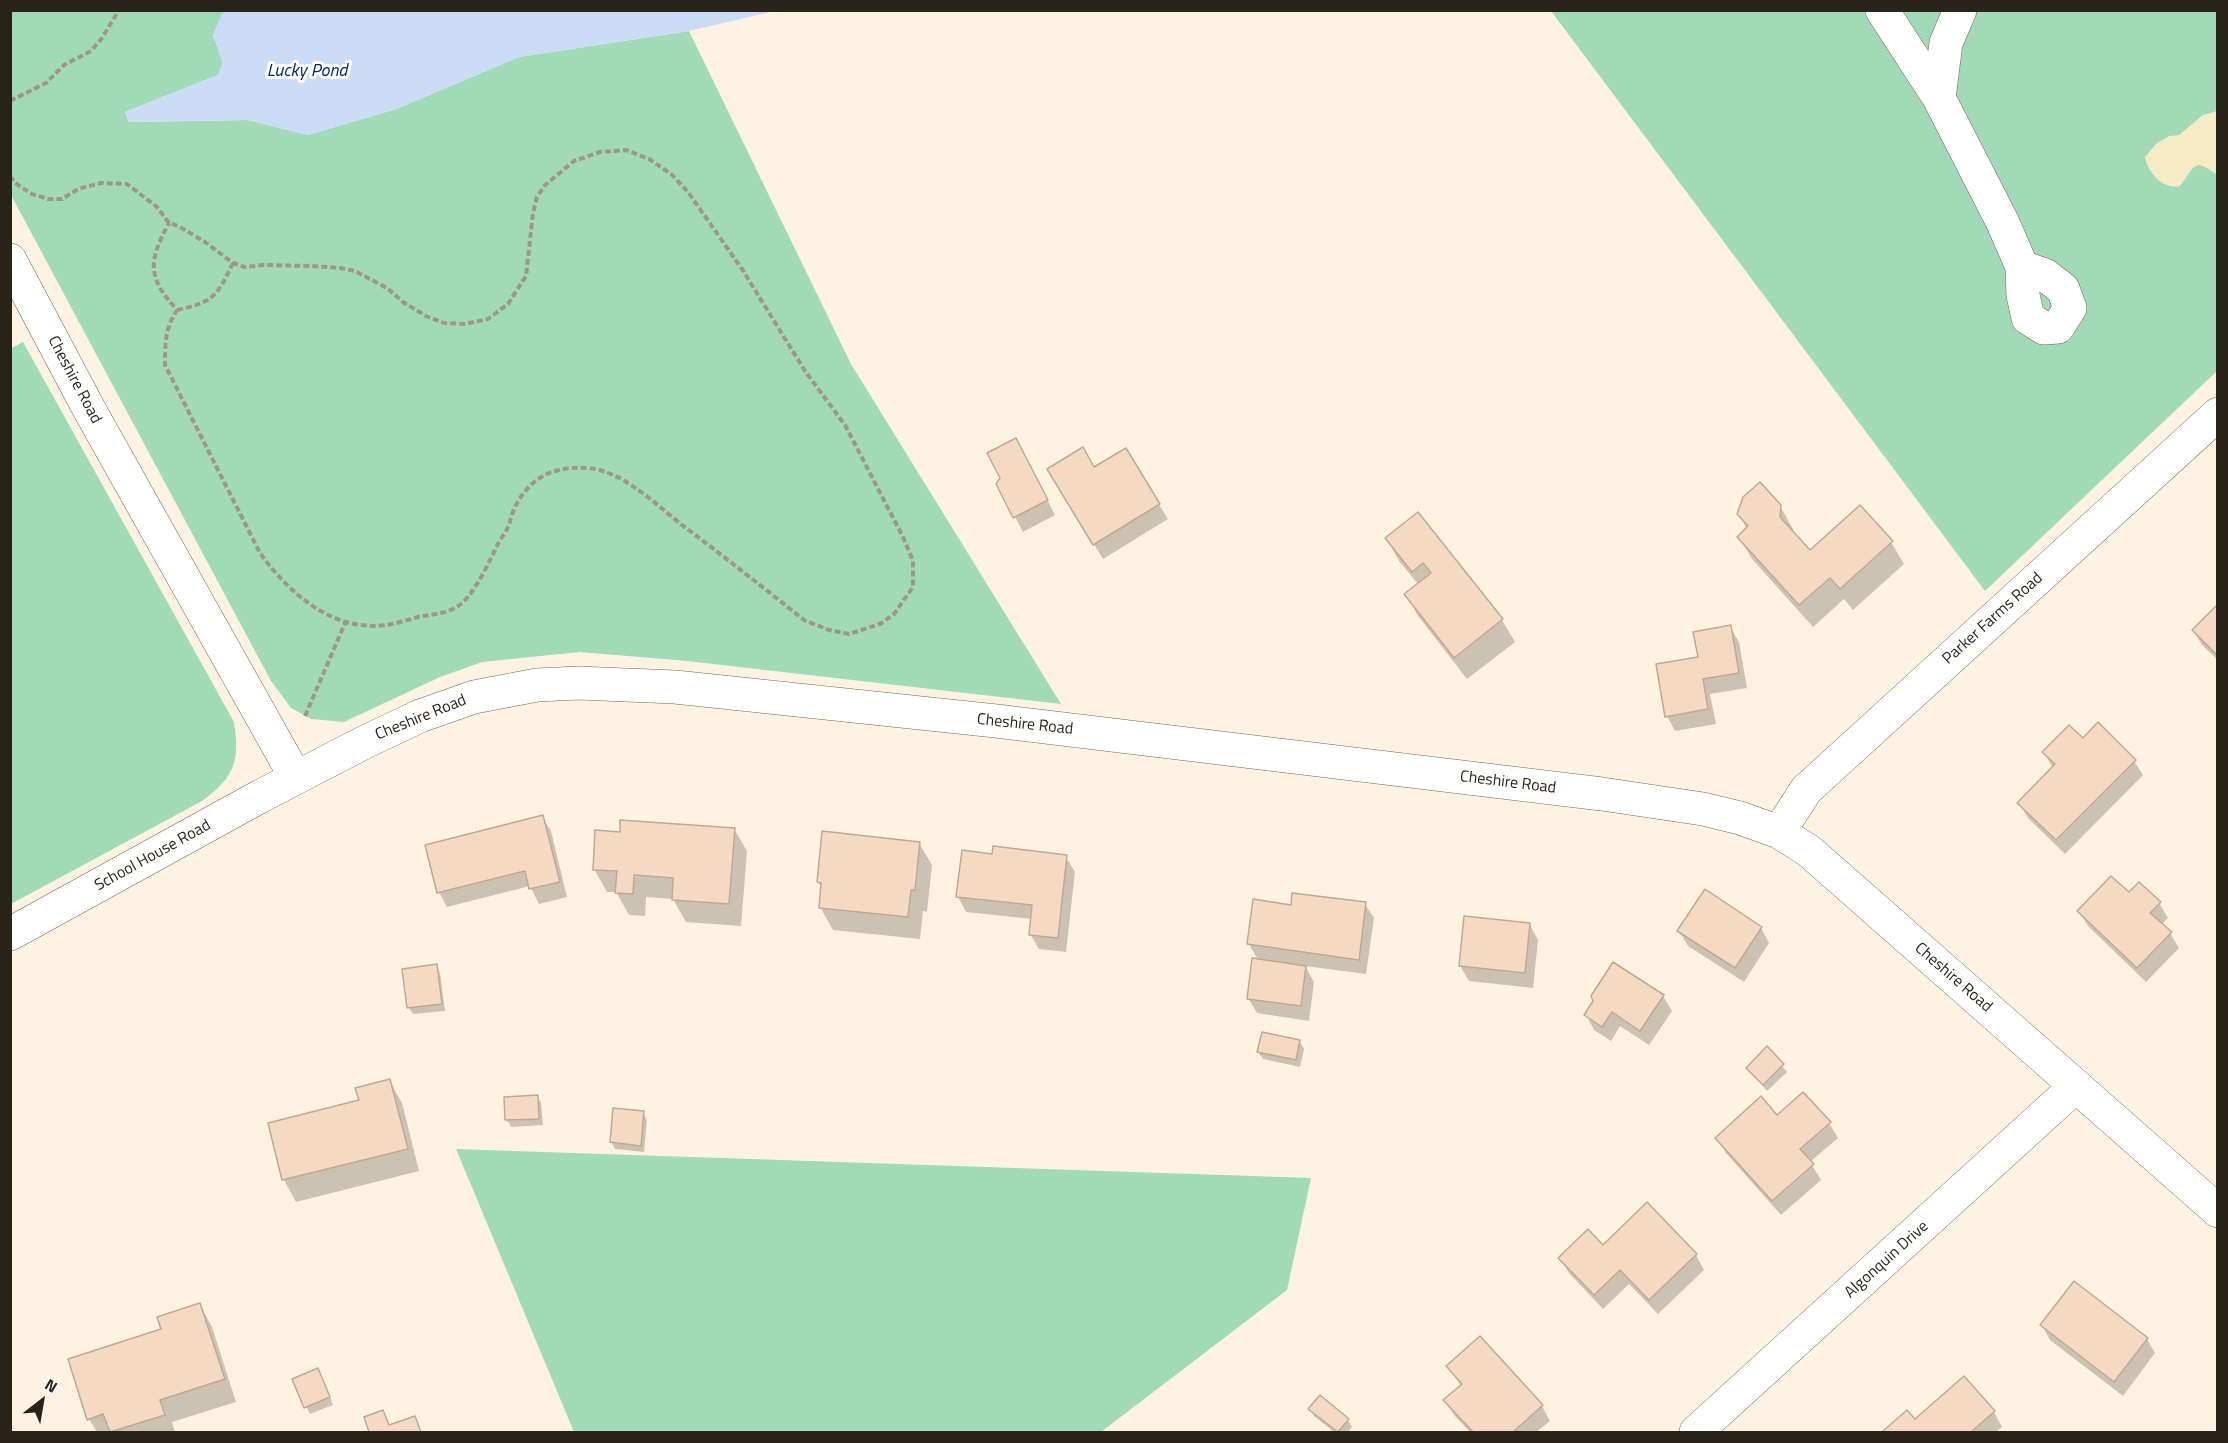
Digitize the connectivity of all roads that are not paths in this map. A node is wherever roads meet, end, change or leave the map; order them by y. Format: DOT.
graph roads {
  1 [pos="1882,10"];
  2 [pos="1960,10"];
  3 [pos="1939,98"];
  4 [pos="10,260"];
  5 [pos="2022,267"];
  6 [pos="2217,414"];
  7 [pos="296,778"];
  8 [pos="1779,832"];
  9 [pos="10,934"];
  10 [pos="2076,1086"];
  11 [pos="2217,1211"];
  12 [pos="1696,1432"];
  1 -- 3 [label="street"];
  2 -- 3 [label="street"];
  3 -- 5 [label="street"];
  4 -- 7 [label="street, Cheshire Road"];
  6 -- 8 [label="street, Parker Farms Road"];
  7 -- 8 [label="street, Cheshire Road"];
  7 -- 9 [label="street, School House Road"];
  8 -- 10 [label="street, Cheshire Road"];
  10 -- 11 [label="street, Cheshire Road"];
  10 -- 12 [label="street, Algonquin Drive"];
}
